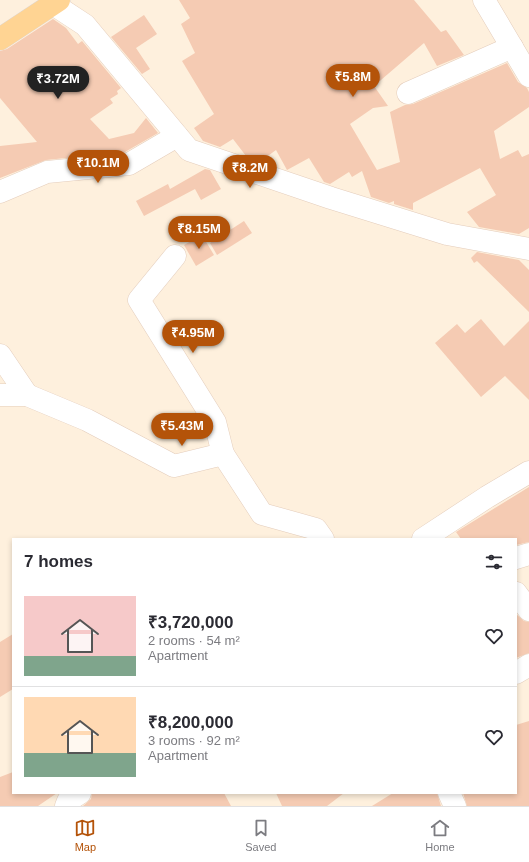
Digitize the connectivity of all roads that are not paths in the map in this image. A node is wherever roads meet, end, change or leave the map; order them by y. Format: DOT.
graph roads {
  1 [pos="484,0"];
  2 [pos="54,1"];
  3 [pos="0,39"];
  4 [pos="512,47"];
  5 [pos="529,76"];
  6 [pos="408,93"];
  7 [pos="177,136"];
  8 [pos="0,192"];
  9 [pos="529,249"];
  10 [pos="174,256"];
  11 [pos="0,355"];
  12 [pos="0,395"];
  13 [pos="27,395"];
  14 [pos="223,454"];
  15 [pos="529,472"];
  16 [pos="435,536"];
  17 [pos="322,538"];
  18 [pos="529,554"];
  19 [pos="517,558"];
  20 [pos="517,594"];
  21 [pos="529,610"];
  22 [pos="529,665"];
  23 [pos="517,672"];
  24 [pos="78,794"];
  25 [pos="449,794"];
  26 [pos="66,806"];
  27 [pos="455,806"];
  1 -- 4 [label="street"];
  2 -- 3 [label="main road"];
  2 -- 7 [label="street"];
  4 -- 5 [label="street"];
  4 -- 6 [label="street"];
  7 -- 8 [label="street"];
  7 -- 9 [label="street"];
  10 -- 14 [label="street"];
  11 -- 13 [label="street"];
  12 -- 13 [label="street"];
  13 -- 14 [label="street"];
  14 -- 17 [label="street"];
  15 -- 16 [label="street"];
  18 -- 19 [label="street"];
  20 -- 21 [label="street"];
  22 -- 23 [label="street"];
  24 -- 26 [label="street"];
  25 -- 27 [label="street"];
}
